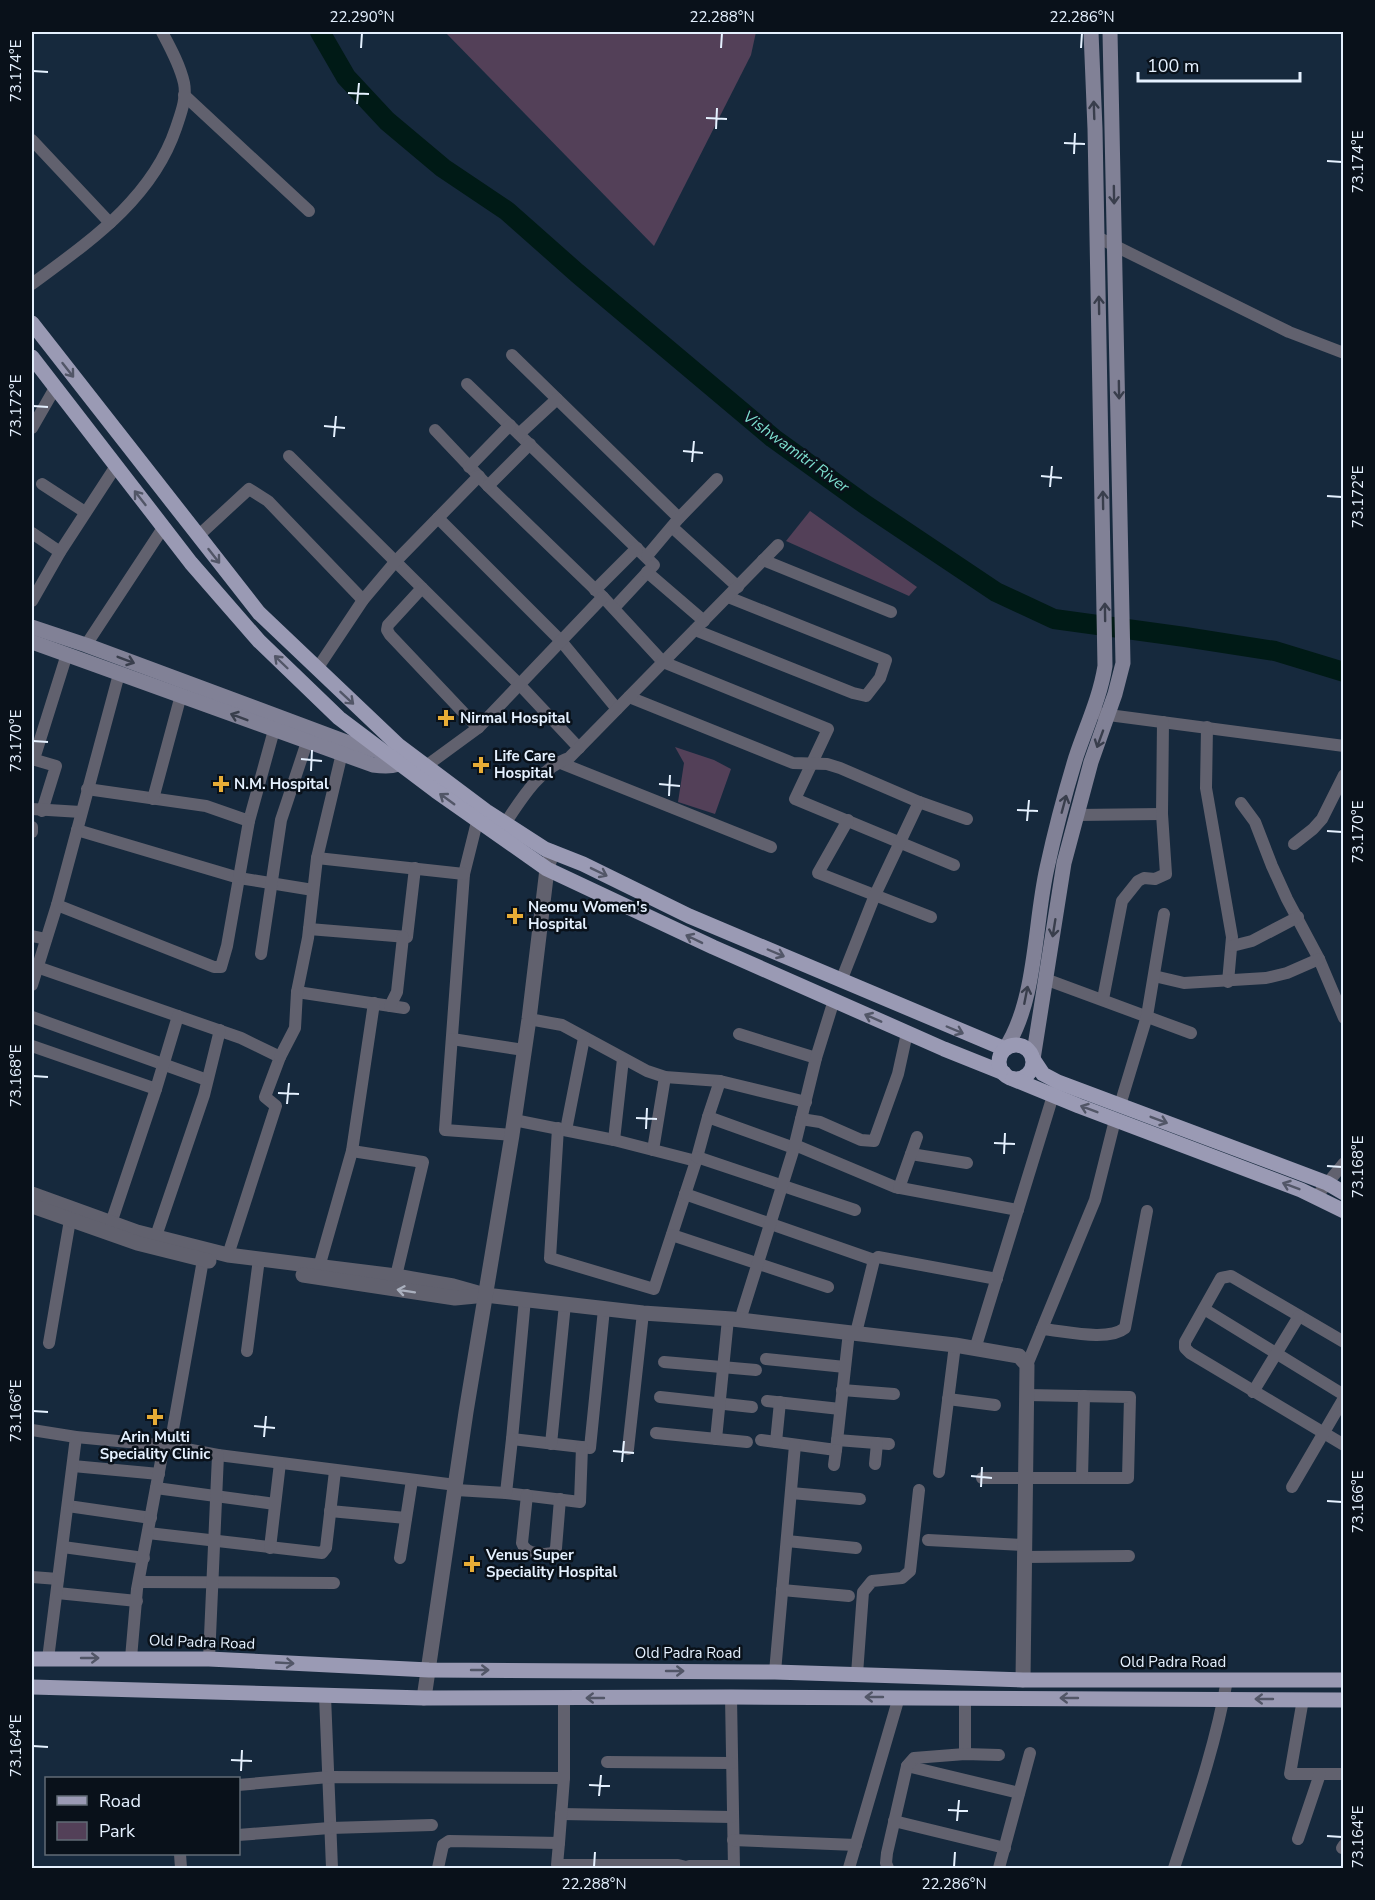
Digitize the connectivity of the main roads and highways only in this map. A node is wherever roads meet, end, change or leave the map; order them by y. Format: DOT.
graph roads {
  1 [pos="1091,32"];
  2 [pos="1110,32"];
  3 [pos="32,323"];
  4 [pos="32,357"];
  5 [pos="32,627"];
  6 [pos="32,642"];
  7 [pos="392,749"];
  8 [pos="406,760"];
  9 [pos="501,829"];
  10 [pos="1005,1049"];
  11 [pos="1033,1059"];
  12 [pos="1009,1076"];
  13 [pos="1055,1089"];
  14 [pos="1118,1112"];
  15 [pos="1341,1201"];
  16 [pos="32,1659"];
  17 [pos="1344,1680"];
  18 [pos="32,1688"];
  19 [pos="1344,1700"];
  10 -- 1 [label="main road, one-way"];
  2 -- 11 [label="main road, one-way"];
  3 -- 7 [label="main road, one-way"];
  7 -- 4 [label="main road, one-way"];
  5 -- 7 [label="main road, one-way"];
  8 -- 6 [label="main road, one-way"];
  7 -- 8 [label="main road"];
  8 -- 9 [label="main road"];
  9 -- 8 [label="main road, one-way"];
  9 -- 10 [label="main road, one-way"];
  12 -- 9 [label="main road, one-way"];
  10 -- 11 [label="main road"];
  10 -- 12 [label="main road"];
  11 -- 12 [label="main road"];
  11 -- 13 [label="main road"];
  12 -- 13 [label="main road"];
  13 -- 14 [label="main road"];
  15 -- 14 [label="main road, one-way"];
  14 -- 15 [label="main road, one-way"];
  16 -- 17 [label="main road, Old Padra Road, one-way"];
  19 -- 18 [label="main road, one-way"];
}
